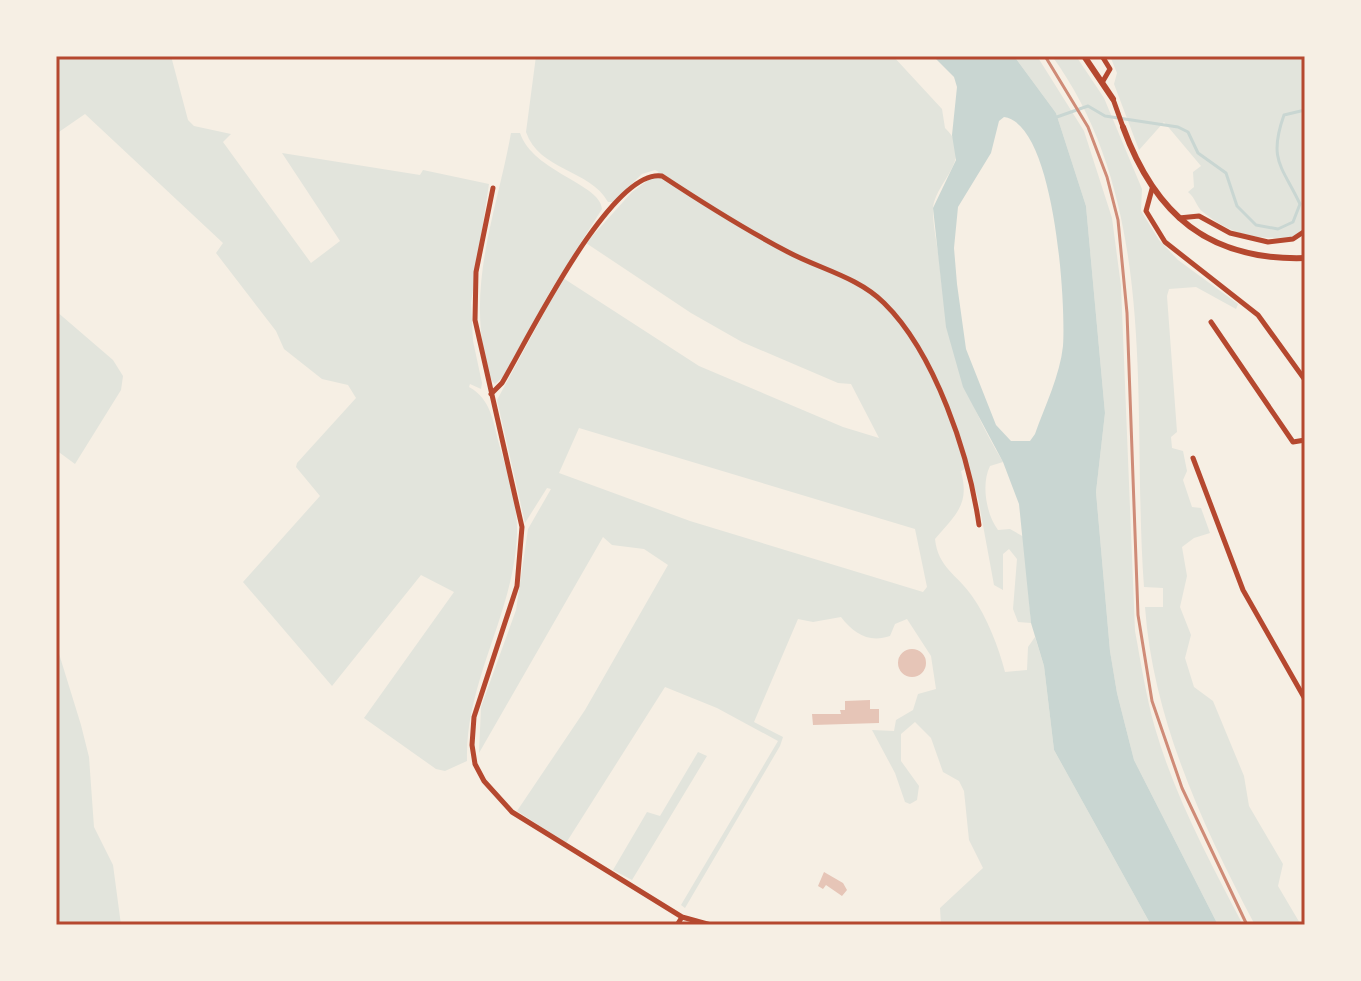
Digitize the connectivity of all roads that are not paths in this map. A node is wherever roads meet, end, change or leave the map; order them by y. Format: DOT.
graph roads {
  1 [pos="1084,56"];
  2 [pos="1102,56"];
  3 [pos="1103,81"];
  4 [pos="1113,99"];
  5 [pos="1123,127"];
  6 [pos="493,188"];
  7 [pos="1152,189"];
  8 [pos="1178,219"];
  9 [pos="1305,231"];
  10 [pos="1305,258"];
  11 [pos="1211,322"];
  12 [pos="1305,380"];
  13 [pos="490,395"];
  14 [pos="1305,440"];
  15 [pos="1193,458"];
  16 [pos="979,525"];
  17 [pos="1305,699"];
  18 [pos="682,917"];
  19 [pos="677,925"];
  20 [pos="711,925"];
  1 -- 3 [label="street"];
  2 -- 3 [label="street"];
  3 -- 4 [label="street"];
  4 -- 5 [label="street"];
  5 -- 7 [label="street"];
  6 -- 13 [label="street"];
  7 -- 8 [label="street"];
  7 -- 12 [label="street"];
  8 -- 9 [label="street"];
  8 -- 10 [label="street"];
  11 -- 14 [label="street"];
  13 -- 16 [label="street"];
  13 -- 18 [label="street"];
  15 -- 17 [label="street"];
  18 -- 19 [label="street"];
  18 -- 20 [label="street"];
}
